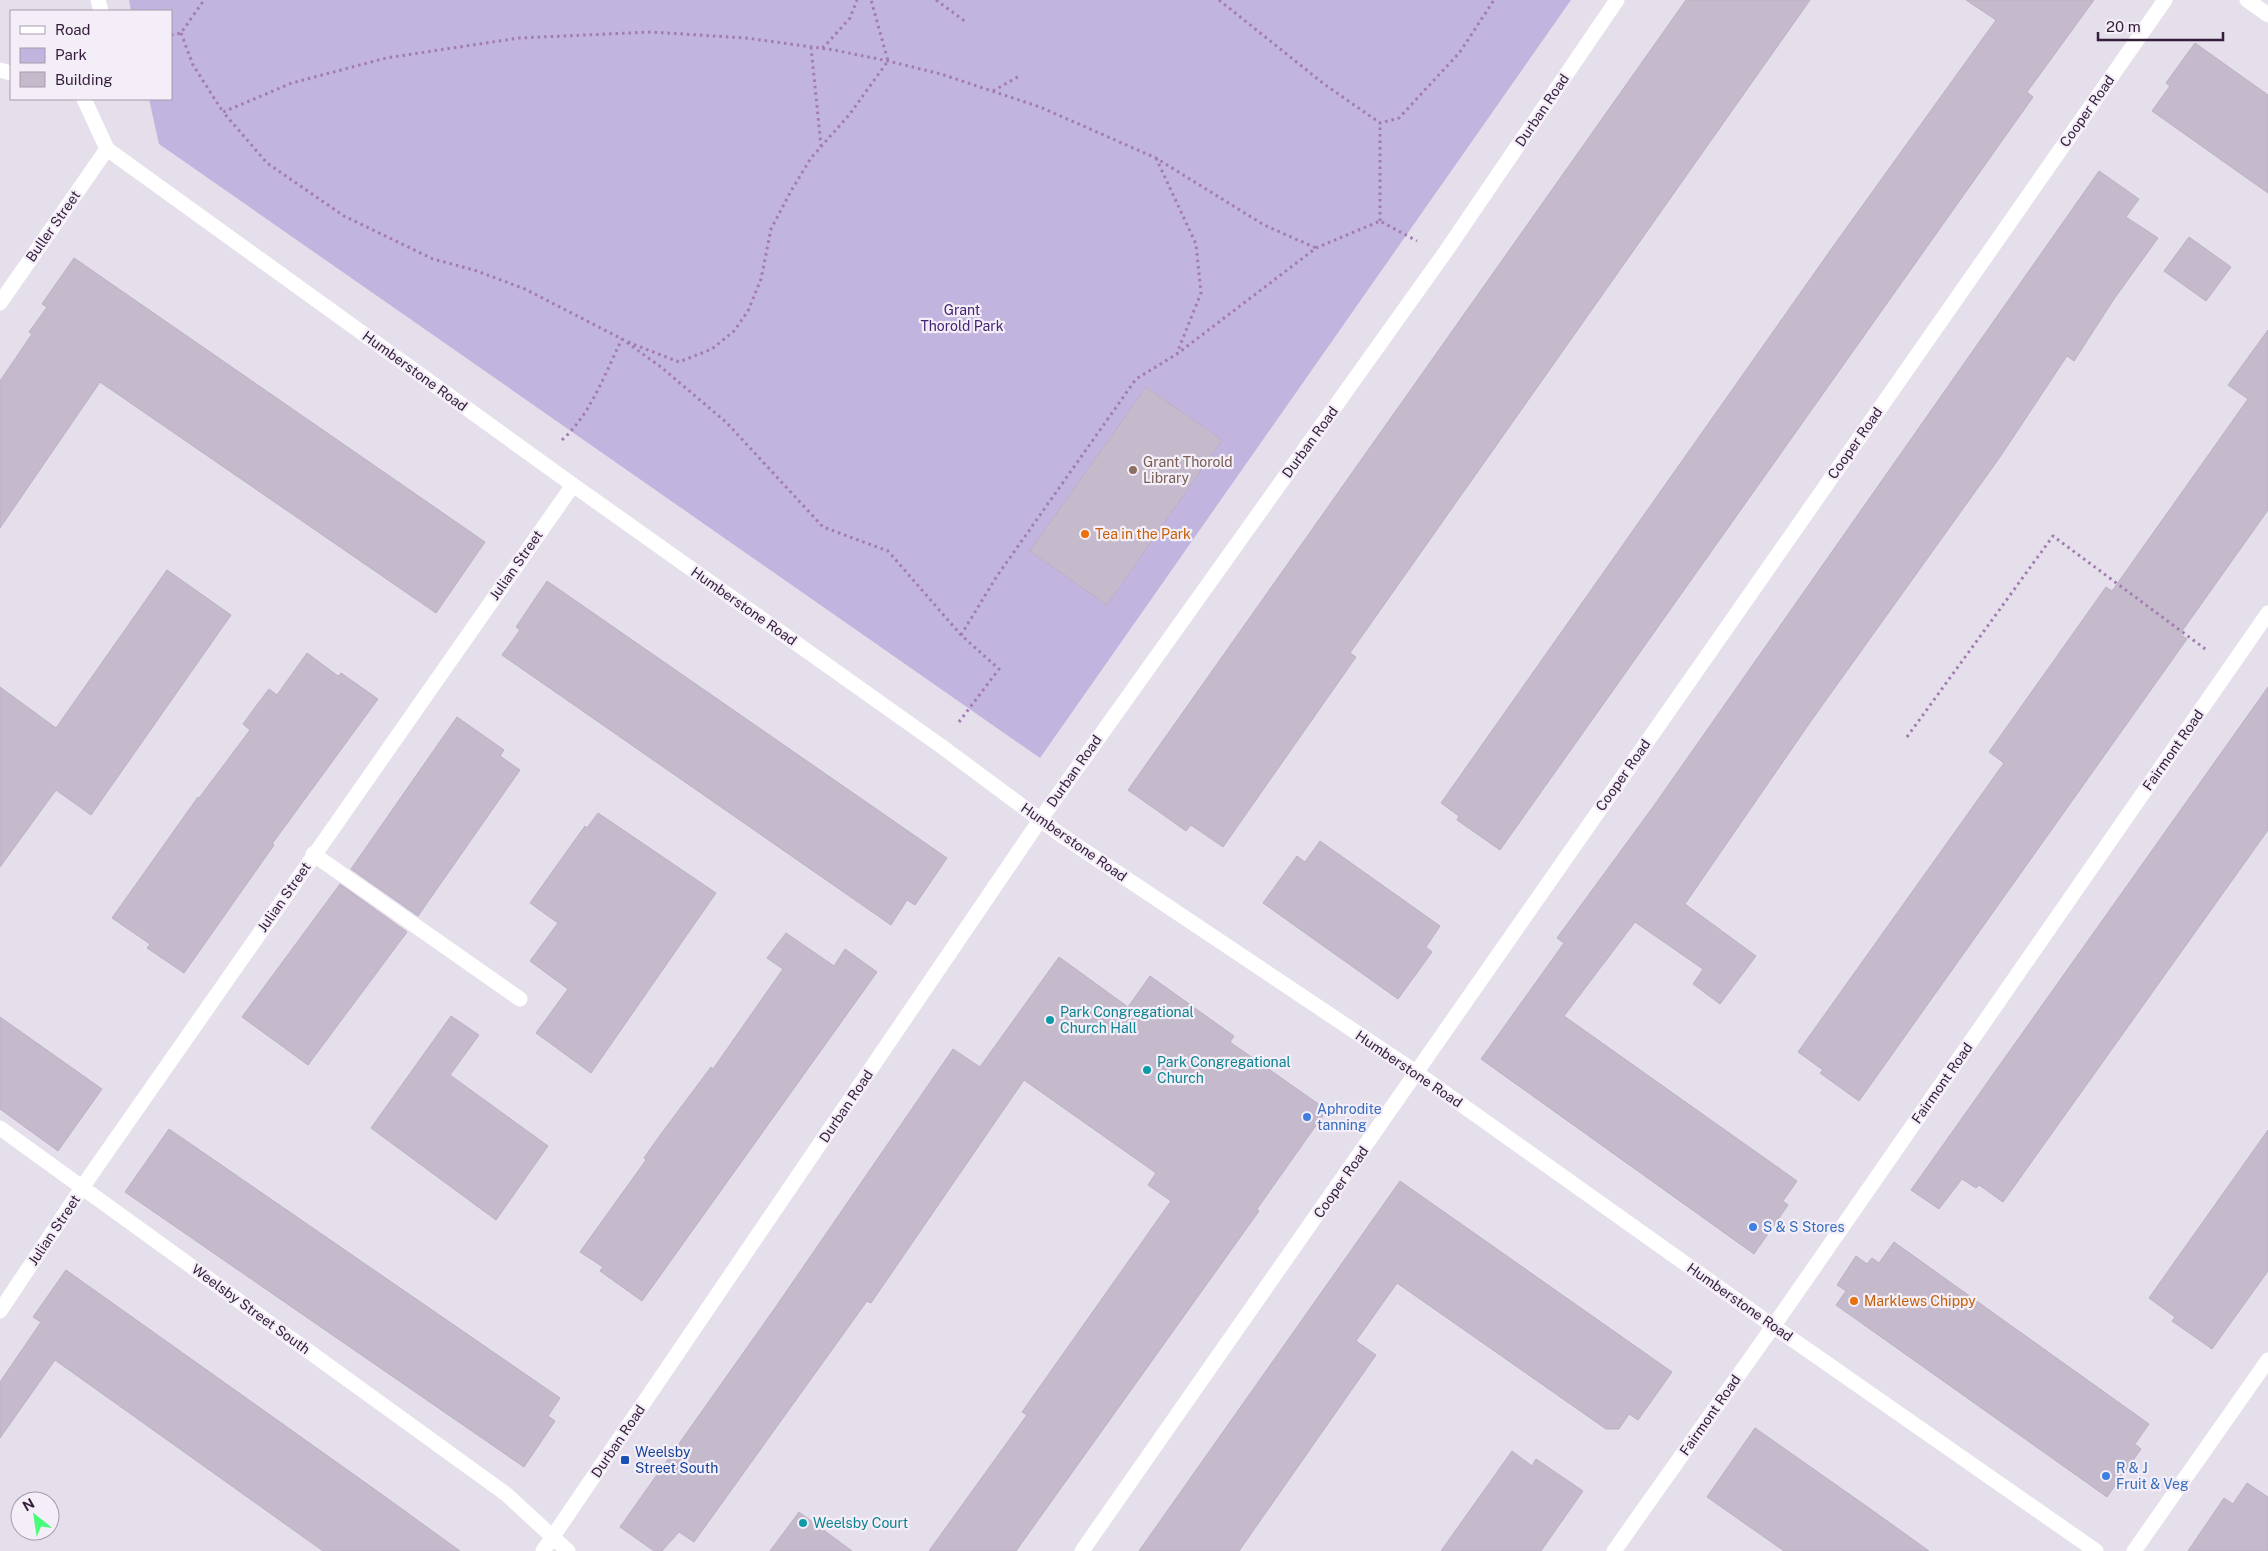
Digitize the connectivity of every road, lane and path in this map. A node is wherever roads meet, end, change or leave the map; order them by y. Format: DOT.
graph roads {
  1 [pos="204,0"];
  2 [pos="857,0"];
  3 [pos="871,0"];
  4 [pos="936,0"];
  5 [pos="1219,0"];
  6 [pos="1494,0"];
  7 [pos="1617,0"];
  8 [pos="2164,0"];
  9 [pos="2247,0"];
  10 [pos="2268,15"];
  11 [pos="966,22"];
  12 [pos="181,33"];
  13 [pos="172,35"];
  14 [pos="810,47"];
  15 [pos="888,61"];
  16 [pos="1022,75"];
  17 [pos="992,91"];
  18 [pos="84,100"];
  19 [pos="223,112"];
  20 [pos="1380,123"];
  21 [pos="821,147"];
  22 [pos="107,149"];
  23 [pos="1156,158"];
  24 [pos="1380,221"];
  25 [pos="1316,248"];
  26 [pos="1444,254"];
  27 [pos="0,303"];
  28 [pos="622,339"];
  29 [pos="1177,354"];
  30 [pos="539,461"];
  31 [pos="572,485"];
  32 [pos="2268,613"];
  33 [pos="962,636"];
  34 [pos="2232,666"];
  35 [pos="1907,737"];
  36 [pos="941,746"];
  37 [pos="1040,820"];
  38 [pos="313,854"];
  39 [pos="520,999"];
  40 [pos="1417,1073"];
  41 [pos="0,1128"];
  42 [pos="83,1186"];
  43 [pos="0,1311"];
  44 [pos="1773,1326"];
  45 [pos="2268,1360"];
  46 [pos="553,1537"];
  47 [pos="543,1551"];
  48 [pos="568,1551"];
  49 [pos="1082,1551"];
  50 [pos="1614,1551"];
  51 [pos="2096,1551"];
  52 [pos="2134,1551"];
  1 -- 12 [label="path"];
  2 -- 14 [label="path"];
  3 -- 15 [label="path"];
  4 -- 11 [label="path"];
  5 -- 20 [label="path"];
  6 -- 20 [label="path"];
  7 -- 26 [label="street, Durban Road"];
  8 -- 40 [label="street, Cooper Road"];
  9 -- 10 [label="street"];
  12 -- 13 [label="path"];
  12 -- 19 [label="path"];
  14 -- 15 [label="path"];
  14 -- 19 [label="path"];
  14 -- 21 [label="path"];
  15 -- 17 [label="path"];
  15 -- 21 [label="path"];
  16 -- 17 [label="path"];
  17 -- 23 [label="path"];
  18 -- 22 [label="street, Humberstone Road"];
  19 -- 28 [label="path"];
  20 -- 24 [label="path"];
  21 -- 28 [label="path"];
  22 -- 27 [label="street, Buller Street"];
  22 -- 30 [label="street, Humberstone Road"];
  23 -- 25 [label="path"];
  23 -- 29 [label="path"];
  24 -- 25 [label="path"];
  24 -- 26 [label="path"];
  25 -- 29 [label="path"];
  26 -- 37 [label="street, Durban Road"];
  28 -- 30 [label="path"];
  28 -- 33 [label="path"];
  29 -- 33 [label="path"];
  30 -- 31 [label="street, Humberstone Road"];
  31 -- 36 [label="street, Humberstone Road"];
  31 -- 38 [label="street, Julian Street"];
  32 -- 34 [label="street, Fairmont Road"];
  33 -- 36 [label="path"];
  34 -- 35 [label="path"];
  34 -- 44 [label="street, Fairmont Road"];
  36 -- 37 [label="street, Humberstone Road"];
  37 -- 40 [label="street, Humberstone Road"];
  37 -- 46 [label="street, Durban Road"];
  38 -- 39 [label="street"];
  38 -- 42 [label="street, Julian Street"];
  40 -- 44 [label="street, Humberstone Road"];
  40 -- 49 [label="street, Cooper Road"];
  41 -- 42 [label="street, Weelsby Street South"];
  42 -- 43 [label="street, Julian Street"];
  42 -- 46 [label="street, Weelsby Street South"];
  44 -- 50 [label="street, Fairmont Road"];
  44 -- 51 [label="street, Humberstone Road"];
  45 -- 52 [label="street"];
  46 -- 47 [label="street, Durban Road"];
  46 -- 48 [label="street, Weelsby Street South"];
}
